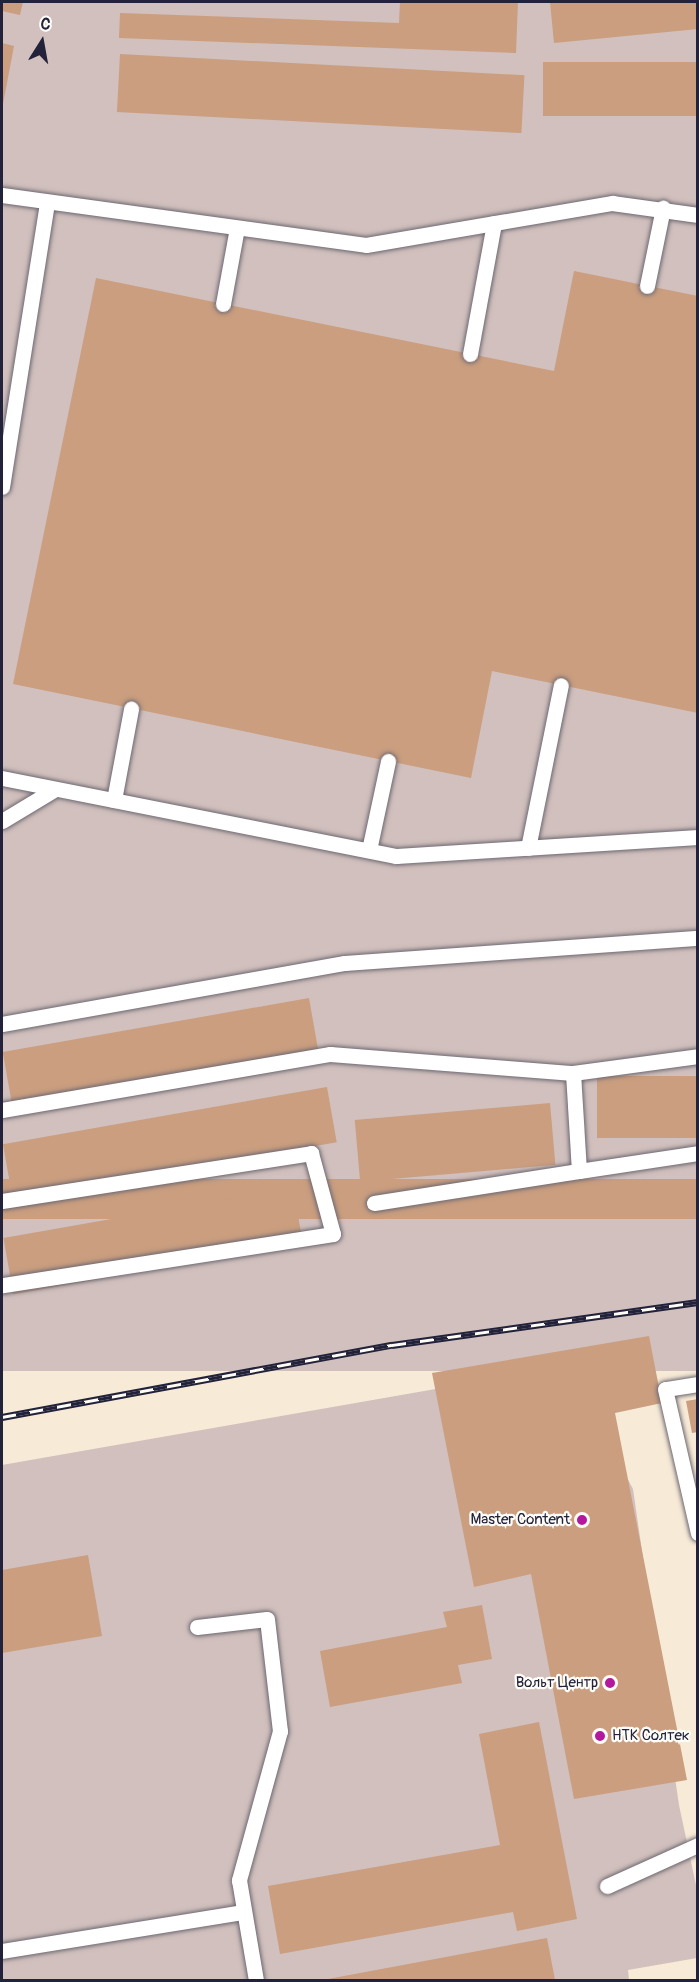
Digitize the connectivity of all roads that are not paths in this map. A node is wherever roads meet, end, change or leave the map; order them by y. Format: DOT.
graph roads {
  1 [pos="2,195"];
  2 [pos="47,203"];
  3 [pos="663,208"];
  4 [pos="698,215"];
  5 [pos="494,223"];
  6 [pos="237,228"];
  7 [pos="647,286"];
  8 [pos="223,304"];
  9 [pos="470,354"];
  10 [pos="2,487"];
  11 [pos="561,685"];
  12 [pos="131,709"];
  13 [pos="388,761"];
  14 [pos="2,778"];
  15 [pos="55,789"];
  16 [pos="114,800"];
  17 [pos="2,821"];
  18 [pos="698,837"];
  19 [pos="528,848"];
  20 [pos="369,850"];
  21 [pos="698,938"];
  22 [pos="2,1024"];
  23 [pos="698,1056"];
  24 [pos="573,1073"];
  25 [pos="2,1110"];
  26 [pos="698,1153"];
  27 [pos="579,1171"];
  28 [pos="2,1201"];
  29 [pos="375,1203"];
  30 [pos="2,1285"];
  31 [pos="698,1384"];
  32 [pos="698,1533"];
  33 [pos="197,1627"];
  34 [pos="698,1845"];
  35 [pos="607,1886"];
  36 [pos="244,1912"];
  37 [pos="2,1951"];
  38 [pos="256,1980"];
  1 -- 2 [label="lane"];
  2 -- 6 [label="lane"];
  2 -- 10 [label="lane"];
  3 -- 4 [label="lane"];
  3 -- 5 [label="lane"];
  3 -- 7 [label="lane"];
  5 -- 6 [label="lane"];
  5 -- 9 [label="lane"];
  6 -- 8 [label="lane"];
  11 -- 19 [label="lane"];
  12 -- 16 [label="lane"];
  13 -- 20 [label="lane"];
  14 -- 15 [label="lane"];
  15 -- 16 [label="lane"];
  15 -- 17 [label="lane"];
  16 -- 20 [label="lane"];
  18 -- 19 [label="lane"];
  19 -- 20 [label="lane"];
  21 -- 22 [label="lane"];
  23 -- 24 [label="lane"];
  24 -- 25 [label="lane"];
  24 -- 27 [label="lane"];
  26 -- 27 [label="lane"];
  27 -- 29 [label="lane"];
  28 -- 30 [label="lane"];
  31 -- 32 [label="lane"];
  33 -- 36 [label="lane"];
  34 -- 35 [label="lane"];
  36 -- 37 [label="lane"];
  36 -- 38 [label="lane"];
}
